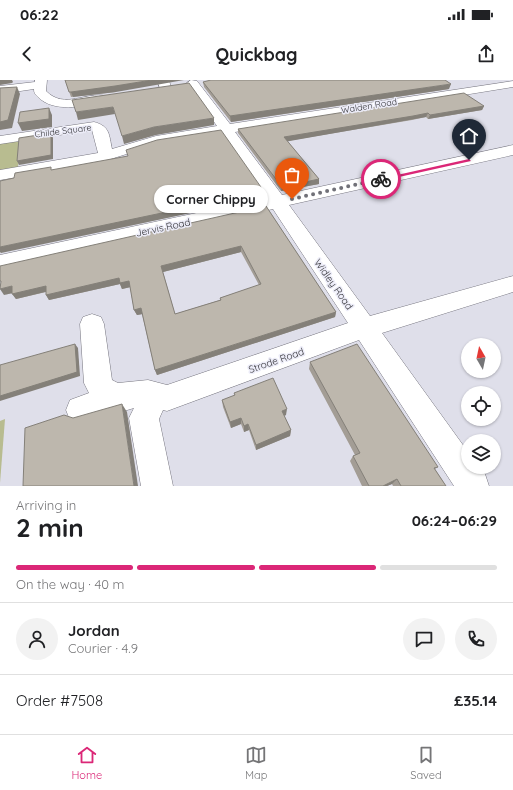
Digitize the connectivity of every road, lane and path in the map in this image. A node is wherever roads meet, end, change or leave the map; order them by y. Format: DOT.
graph roads {
  1 [pos="40,82"];
  2 [pos="164,84"];
  3 [pos="513,84"];
  4 [pos="0,90"];
  5 [pos="152,91"];
  6 [pos="111,98"];
  7 [pos="225,128"];
  8 [pos="0,140"];
  9 [pos="513,150"];
  10 [pos="106,154"];
  11 [pos="0,175"];
  12 [pos="278,202"];
  13 [pos="0,263"];
  14 [pos="513,284"];
  15 [pos="92,324"];
  16 [pos="365,328"];
  17 [pos="142,396"];
  18 [pos="80,410"];
  19 [pos="157,486"];
  20 [pos="474,486"];
  1 -- 4 [label="street"];
  1 -- 6 [label="street"];
  2 -- 5 [label="street"];
  2 -- 7 [label="street, Widley Road"];
  3 -- 7 [label="street, Walden Road"];
  7 -- 10 [label="street"];
  7 -- 12 [label="street, Widley Road"];
  8 -- 10 [label="street, Childe Square"];
  9 -- 12 [label="street, Jervis Road"];
  10 -- 11 [label="street"];
  12 -- 13 [label="street, Jervis Road"];
  12 -- 16 [label="street, Widley Road"];
  14 -- 16 [label="street, Strode Road"];
  15 -- 17 [label="street, Strode Road"];
  16 -- 17 [label="street, Strode Road"];
  16 -- 20 [label="street, Widley Road"];
  17 -- 18 [label="street"];
  17 -- 19 [label="street"];
}
